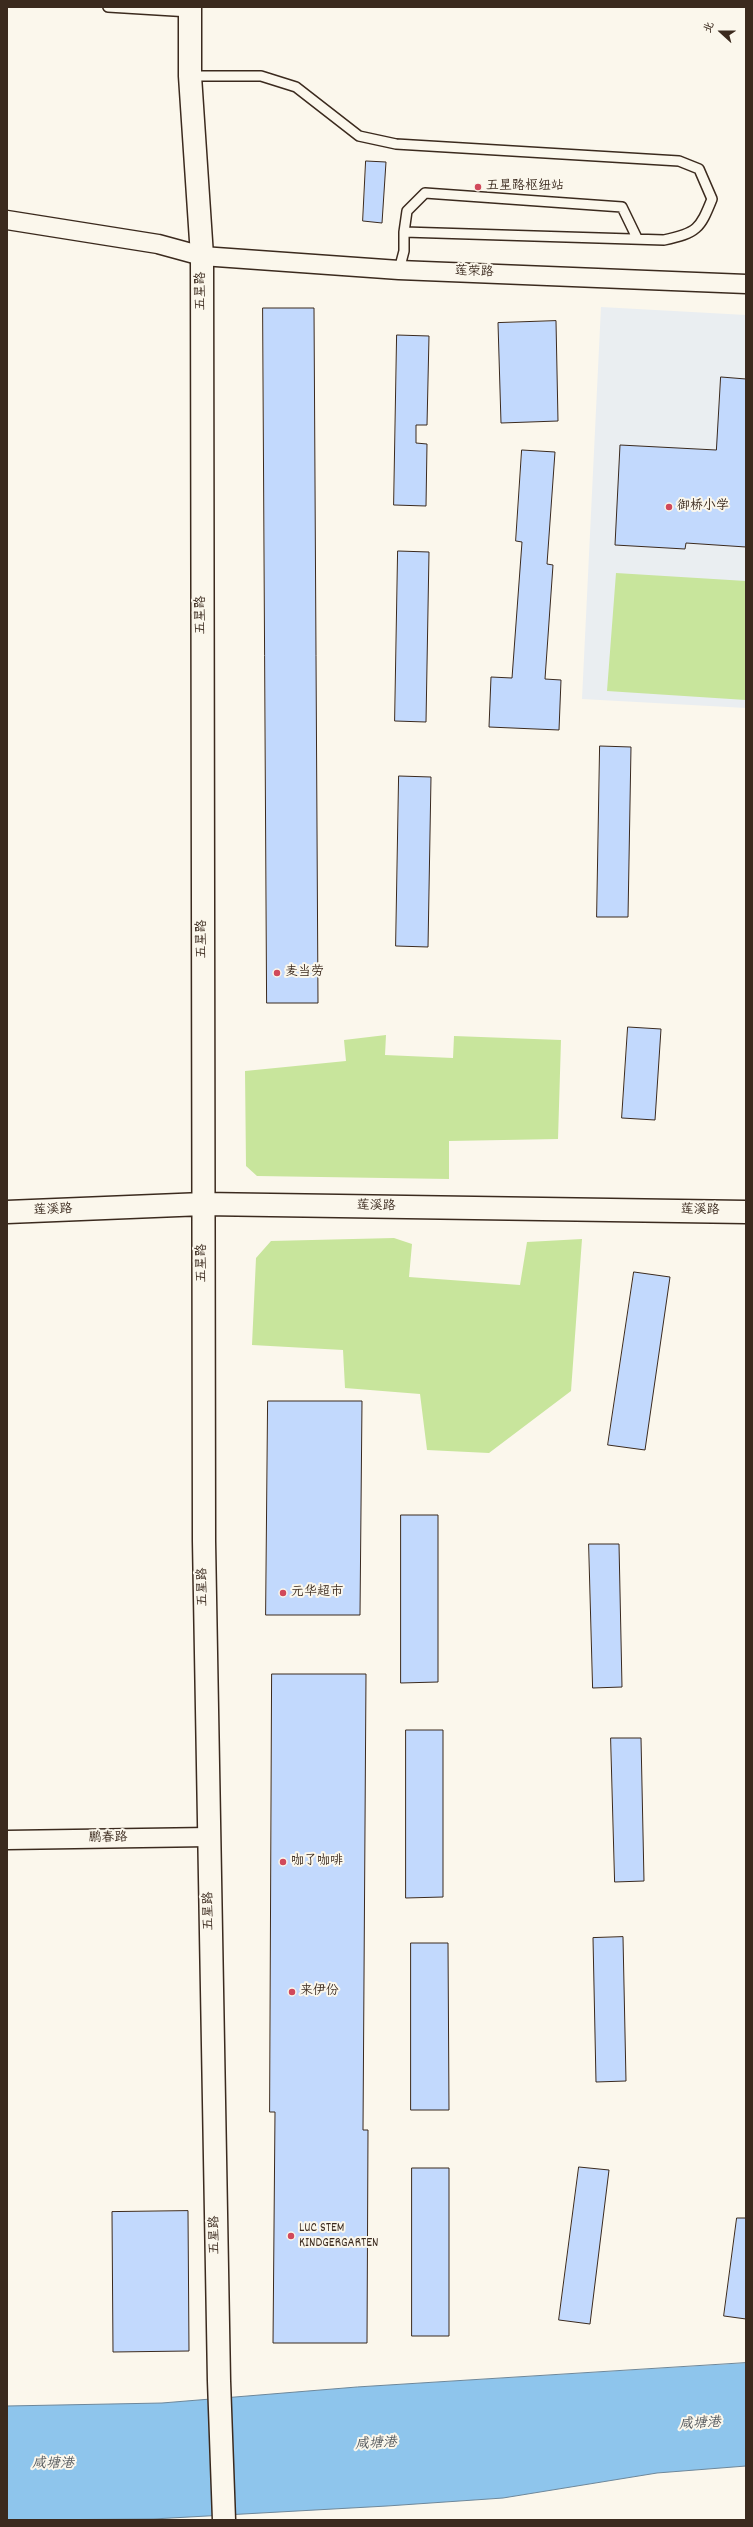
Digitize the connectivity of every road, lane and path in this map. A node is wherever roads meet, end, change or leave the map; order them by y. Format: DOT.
graph roads {
  1 [pos="108,7"];
  2 [pos="190,9"];
  3 [pos="190,76"];
  4 [pos="7,220"];
  5 [pos="404,232"];
  6 [pos="637,238"];
  7 [pos="202,256"];
  8 [pos="399,270"];
  9 [pos="746,284"];
  10 [pos="203,1204"];
  11 [pos="7,1212"];
  12 [pos="746,1212"];
  13 [pos="209,1837"];
  14 [pos="7,1840"];
  15 [pos="224,2520"];
  1 -- 2 [label="lane"];
  2 -- 3 [label="street, 五星路"];
  3 -- 6 [label="lane"];
  3 -- 7 [label="street, 五星路"];
  4 -- 7 [label="street, 莲荣路"];
  5 -- 6 [label="lane"];
  5 -- 6 [label="lane"];
  5 -- 8 [label="lane"];
  7 -- 8 [label="street, 莲荣路"];
  7 -- 10 [label="street, 五星路"];
  8 -- 9 [label="street, 莲荣路"];
  10 -- 11 [label="street, 莲溪路"];
  10 -- 12 [label="street, 莲溪路"];
  10 -- 13 [label="street, 五星路"];
  13 -- 14 [label="street, 鹏春路"];
  13 -- 15 [label="street, 五星路"];
}
